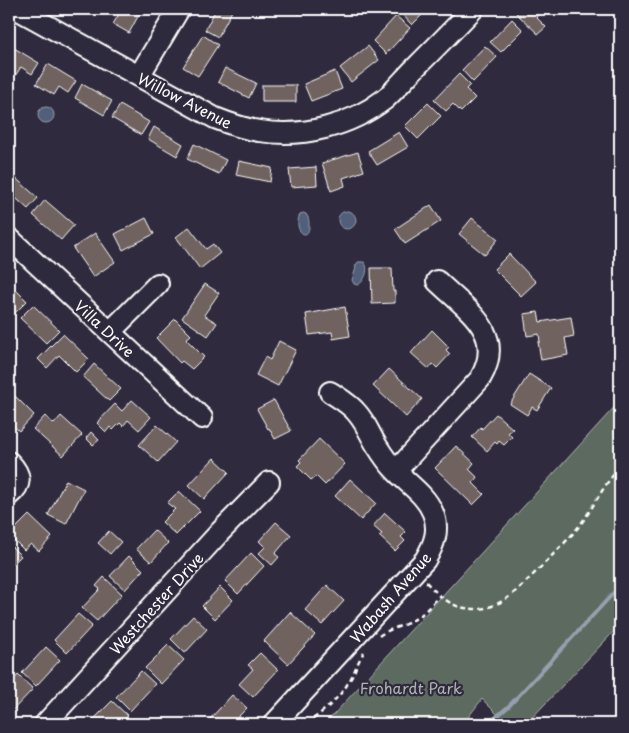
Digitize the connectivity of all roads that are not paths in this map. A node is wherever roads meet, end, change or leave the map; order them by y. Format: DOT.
graph roads {
  1 [pos="18,9"];
  2 [pos="179,9"];
  3 [pos="473,9"];
  4 [pos="139,76"];
  5 [pos="9,238"];
  6 [pos="437,281"];
  7 [pos="158,284"];
  8 [pos="110,332"];
  9 [pos="330,392"];
  10 [pos="202,418"];
  11 [pos="9,462"];
  12 [pos="396,471"];
  13 [pos="269,482"];
  14 [pos="9,495"];
  15 [pos="45,724"];
  16 [pos="274,724"];
  1 -- 4 [label="street, Willow Avenue"];
  2 -- 4 [label="street"];
  3 -- 4 [label="street, Willow Avenue"];
  5 -- 8 [label="street, Villa Drive"];
  6 -- 12 [label="street"];
  7 -- 8 [label="street"];
  8 -- 10 [label="street, Villa Drive"];
  9 -- 12 [label="street, Wabash Avenue"];
  11 -- 14 [label="street"];
  12 -- 16 [label="street, Wabash Avenue"];
  13 -- 15 [label="street, Westchester Drive"];
}
